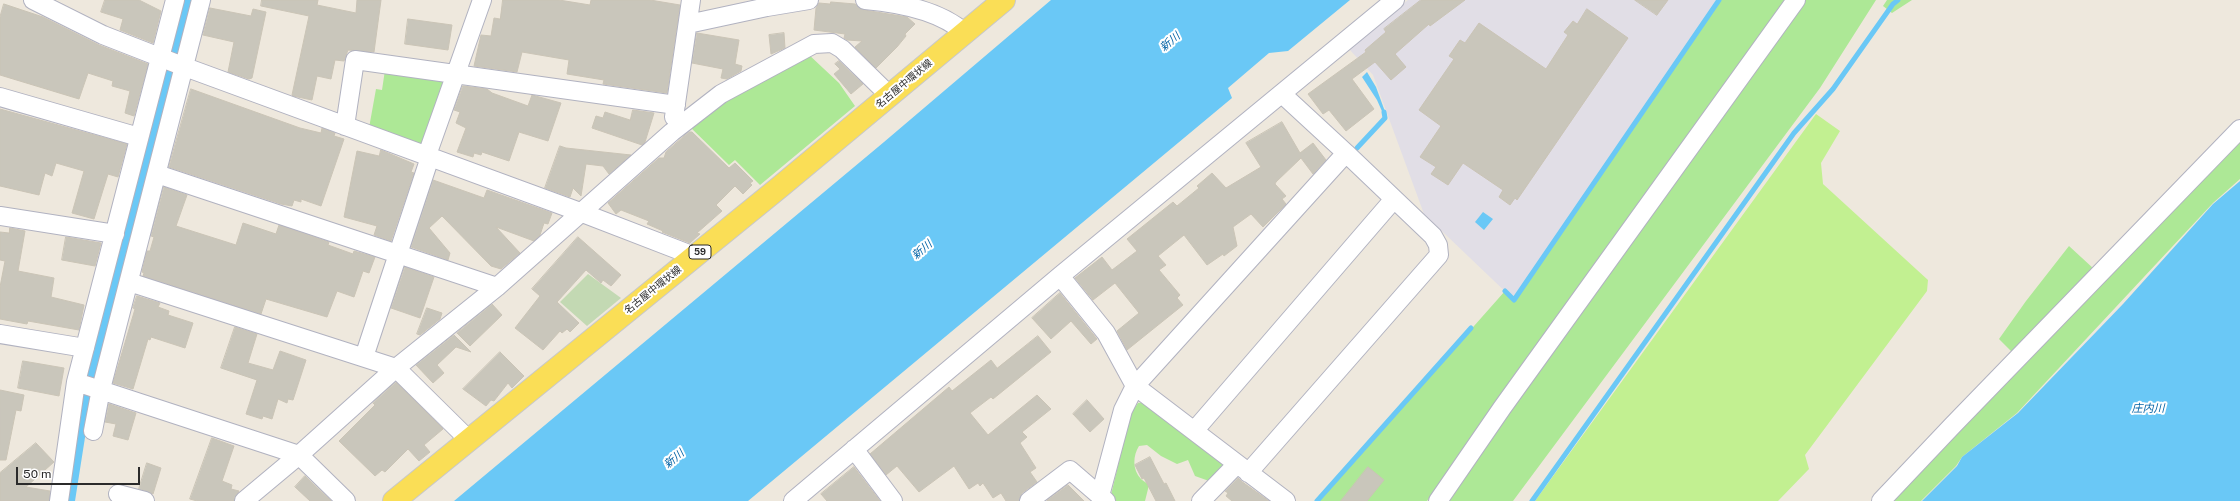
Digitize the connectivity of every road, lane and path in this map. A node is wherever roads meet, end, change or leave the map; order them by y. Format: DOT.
graph roads {
  1 [pos="33,0"];
  2 [pos="175,0"];
  3 [pos="201,0"];
  4 [pos="482,0"];
  5 [pos="691,0"];
  6 [pos="810,0"];
  7 [pos="865,0"];
  8 [pos="1004,0"];
  9 [pos="1395,0"];
  10 [pos="1796,0"];
  11 [pos="915,4"];
  12 [pos="688,24"];
  13 [pos="965,33"];
  14 [pos="173,62"];
  15 [pos="456,74"];
  16 [pos="1282,94"];
  17 [pos="890,96"];
  18 [pos="0,97"];
  19 [pos="676,105"];
  20 [pos="345,126"];
  21 [pos="2240,129"];
  22 [pos="672,132"];
  23 [pos="139,137"];
  24 [pos="1346,153"];
  25 [pos="429,156"];
  26 [pos="157,174"];
  27 [pos="1394,199"];
  28 [pos="580,212"];
  29 [pos="0,216"];
  30 [pos="115,234"];
  31 [pos="398,254"];
  32 [pos="694,256"];
  33 [pos="1060,276"];
  34 [pos="129,282"];
  35 [pos="497,287"];
  36 [pos="0,334"];
  37 [pos="85,348"];
  38 [pos="364,357"];
  39 [pos="396,368"];
  40 [pos="88,386"];
  41 [pos="1135,386"];
  42 [pos="93,431"];
  43 [pos="1194,431"];
  44 [pos="469,440"];
  45 [pos="854,450"];
  46 [pos="299,455"];
  47 [pos="1243,468"];
  48 [pos="118,494"];
  49 [pos="1103,499"];
  50 [pos="59,501"];
  51 [pos="145,501"];
  52 [pos="244,501"];
  53 [pos="346,501"];
  54 [pos="394,501"];
  55 [pos="792,501"];
  56 [pos="893,501"];
  57 [pos="1029,501"];
  58 [pos="1201,501"];
  59 [pos="1286,501"];
  60 [pos="1438,501"];
  61 [pos="1881,501"];
  1 -- 14 [label="street"];
  2 -- 14 [label="street"];
  3 -- 14 [label="street"];
  4 -- 15 [label="street"];
  5 -- 12 [label="street"];
  6 -- 12 [label="street"];
  7 -- 11 [label="street"];
  8 -- 13 [label="main road, 名古屋中環状線 / 59"];
  9 -- 16 [label="street"];
  10 -- 60 [label="street"];
  11 -- 13 [label="street"];
  12 -- 19 [label="street"];
  13 -- 17 [label="main road, 名古屋中環状線 / 59"];
  14 -- 20 [label="street"];
  14 -- 23 [label="street"];
  14 -- 26 [label="street"];
  15 -- 19 [label="street"];
  15 -- 20 [label="street"];
  15 -- 25 [label="street"];
  16 -- 24 [label="street"];
  16 -- 33 [label="street"];
  17 -- 22 [label="street"];
  17 -- 32 [label="main road, 名古屋中環状線 / 59"];
  18 -- 23 [label="street"];
  19 -- 22 [label="street"];
  20 -- 25 [label="street"];
  21 -- 61 [label="street"];
  22 -- 28 [label="street"];
  23 -- 30 [label="street"];
  24 -- 27 [label="street"];
  24 -- 41 [label="street"];
  25 -- 28 [label="street"];
  25 -- 31 [label="street"];
  26 -- 31 [label="street"];
  26 -- 34 [label="street"];
  27 -- 43 [label="street"];
  27 -- 47 [label="street"];
  28 -- 32 [label="street"];
  28 -- 35 [label="street"];
  29 -- 30 [label="street"];
  30 -- 37 [label="street"];
  31 -- 35 [label="street"];
  31 -- 38 [label="street"];
  32 -- 44 [label="main road, 名古屋中環状線 / 59"];
  33 -- 41 [label="street"];
  33 -- 45 [label="street"];
  34 -- 38 [label="street"];
  34 -- 40 [label="street"];
  35 -- 39 [label="street"];
  36 -- 37 [label="street"];
  37 -- 40 [label="street"];
  38 -- 39 [label="street"];
  39 -- 44 [label="street"];
  39 -- 46 [label="street"];
  40 -- 42 [label="street"];
  40 -- 46 [label="street"];
  40 -- 50 [label="street"];
  41 -- 43 [label="street"];
  41 -- 49 [label="street"];
  43 -- 47 [label="street"];
  44 -- 54 [label="main road, 名古屋中環状線 / 59"];
  45 -- 55 [label="street"];
  45 -- 56 [label="street"];
  46 -- 52 [label="street"];
  46 -- 53 [label="street"];
  47 -- 58 [label="street"];
  47 -- 59 [label="street"];
  48 -- 51 [label="street"];
  49 -- 57 [label="street"];
}
